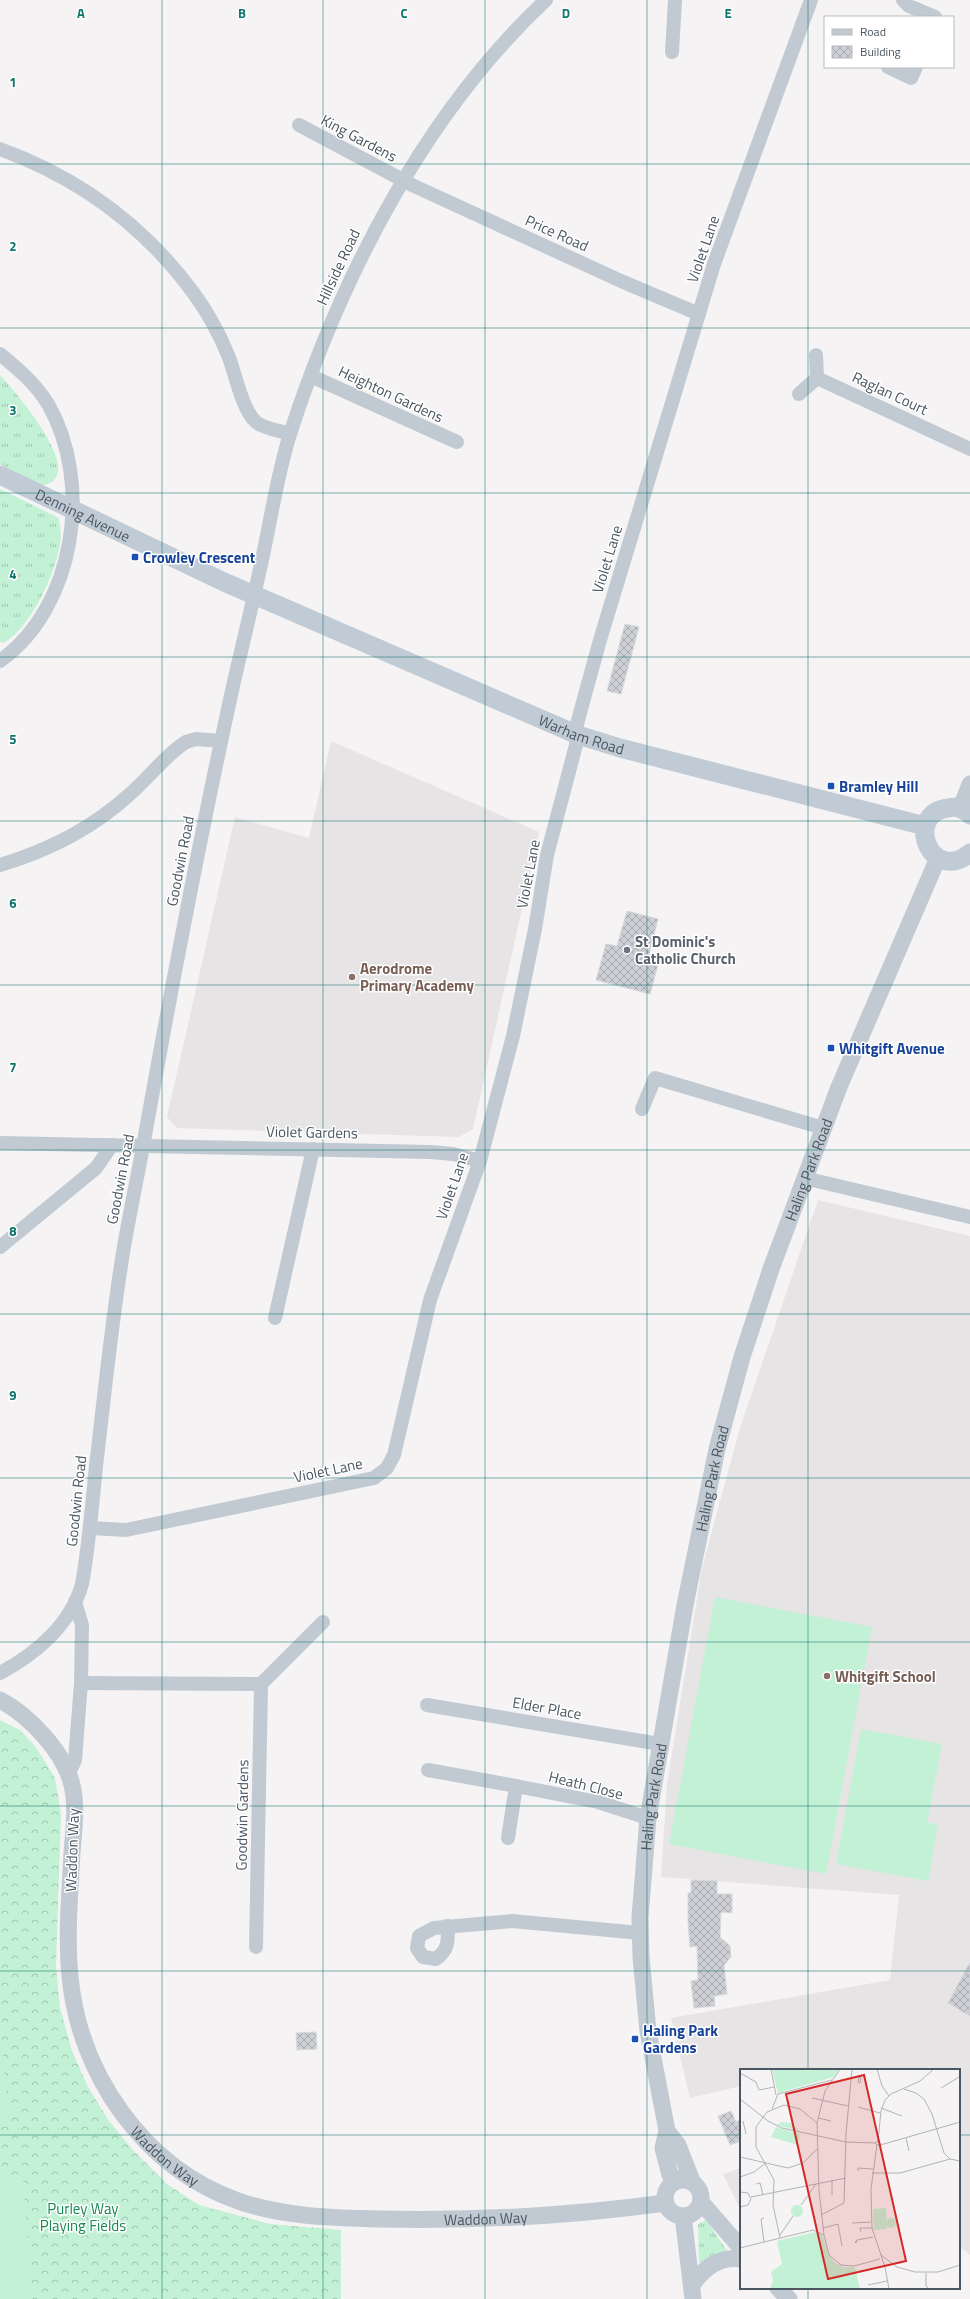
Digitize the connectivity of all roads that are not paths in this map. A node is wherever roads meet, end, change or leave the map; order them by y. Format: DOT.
graph roads {
  1 [pos="546,0"];
  2 [pos="675,0"];
  3 [pos="811,0"];
  4 [pos="906,8"];
  5 [pos="932,16"];
  6 [pos="672,52"];
  7 [pos="890,68"];
  8 [pos="916,68"];
  9 [pos="299,125"];
  10 [pos="0,149"];
  11 [pos="403,180"];
  12 [pos="699,314"];
  13 [pos="0,354"];
  14 [pos="816,355"];
  15 [pos="311,376"];
  16 [pos="818,378"];
  17 [pos="799,394"];
  18 [pos="290,434"];
  19 [pos="457,442"];
  20 [pos="970,449"];
  21 [pos="0,475"];
  22 [pos="71,510"];
  23 [pos="253,595"];
  24 [pos="0,661"];
  25 [pos="578,735"];
  26 [pos="221,741"];
  27 [pos="970,784"];
  28 [pos="964,812"];
  29 [pos="925,826"];
  30 [pos="970,853"];
  31 [pos="938,858"];
  32 [pos="0,865"];
  33 [pos="642,1109"];
  34 [pos="823,1128"];
  35 [pos="0,1143"];
  36 [pos="112,1145"];
  37 [pos="143,1146"];
  38 [pos="313,1149"];
  39 [pos="480,1161"];
  40 [pos="804,1178"];
  41 [pos="970,1217"];
  42 [pos="0,1248"];
  43 [pos="275,1318"];
  44 [pos="90,1528"];
  45 [pos="75,1602"];
  46 [pos="323,1622"];
  47 [pos="0,1673"];
  48 [pos="81,1683"];
  49 [pos="260,1684"];
  50 [pos="0,1700"];
  51 [pos="427,1705"];
  52 [pos="660,1744"];
  53 [pos="428,1770"];
  54 [pos="69,1773"];
  55 [pos="516,1786"];
  56 [pos="648,1818"];
  57 [pos="508,1838"];
  58 [pos="446,1926"];
  59 [pos="640,1933"];
  60 [pos="256,1947"];
  61 [pos="684,2181"];
  62 [pos="701,2202"];
  63 [pos="666,2203"];
  64 [pos="684,2216"];
  65 [pos="740,2247"];
  66 [pos="740,2259"];
  67 [pos="779,2289"];
  68 [pos="692,2292"];
  69 [pos="789,2299"];
  1 -- 11 [label="street, Hillside Road"];
  2 -- 6 [label="street"];
  3 -- 12 [label="street, Violet Lane"];
  4 -- 5 [label="street"];
  7 -- 8 [label="street"];
  9 -- 11 [label="street, King Gardens"];
  10 -- 18 [label="street"];
  11 -- 12 [label="street, Price Road"];
  11 -- 15 [label="street, Hillside Road"];
  12 -- 25 [label="street, Violet Lane"];
  13 -- 22 [label="street"];
  14 -- 16 [label="street"];
  15 -- 18 [label="street, Hillside Road"];
  15 -- 19 [label="street, Heighton Gardens"];
  16 -- 17 [label="street"];
  16 -- 20 [label="street, Raglan Court"];
  18 -- 23 [label="street, Hillside Road"];
  21 -- 22 [label="main road, Denning Avenue"];
  22 -- 23 [label="main road, Denning Avenue"];
  22 -- 24 [label="street"];
  23 -- 25 [label="main road, Warham Road"];
  23 -- 26 [label="street, Goodwin Road"];
  25 -- 29 [label="main road, Warham Road"];
  25 -- 39 [label="street, Violet Lane"];
  26 -- 32 [label="street"];
  26 -- 37 [label="street, Goodwin Road"];
  27 -- 28 [label="street"];
  28 -- 29 [label="main road"];
  29 -- 31 [label="main road"];
  30 -- 31 [label="main road"];
  31 -- 34 [label="street, Haling Park Road"];
  33 -- 34 [label="street"];
  34 -- 40 [label="street, Haling Park Road"];
  35 -- 36 [label="street, Violet Gardens"];
  36 -- 37 [label="street, Violet Gardens"];
  36 -- 42 [label="street"];
  37 -- 38 [label="street, Violet Gardens"];
  37 -- 44 [label="street, Goodwin Road"];
  38 -- 39 [label="street, Violet Gardens"];
  38 -- 43 [label="street"];
  39 -- 44 [label="street, Violet Lane"];
  40 -- 41 [label="street"];
  40 -- 52 [label="street, Haling Park Road"];
  44 -- 45 [label="street, Goodwin Road"];
  45 -- 47 [label="street, Goodwin Road"];
  45 -- 48 [label="street"];
  46 -- 49 [label="street"];
  48 -- 49 [label="street"];
  48 -- 54 [label="street"];
  49 -- 60 [label="street, Goodwin Gardens"];
  50 -- 54 [label="street, Waddon Way"];
  51 -- 52 [label="street, Elder Place"];
  52 -- 56 [label="street, Haling Park Road"];
  53 -- 55 [label="street, Heath Close"];
  54 -- 63 [label="street, Waddon Way"];
  55 -- 56 [label="street, Heath Close"];
  55 -- 57 [label="street"];
  56 -- 59 [label="street, Haling Park Road"];
  58 -- 59 [label="street"];
  59 -- 61 [label="street, Haling Park Road"];
  61 -- 62 [label="street"];
  61 -- 63 [label="street"];
  62 -- 64 [label="street"];
  62 -- 65 [label="street"];
  63 -- 64 [label="street"];
  64 -- 68 [label="street"];
  66 -- 68 [label="street"];
  67 -- 69 [label="street"];
}
